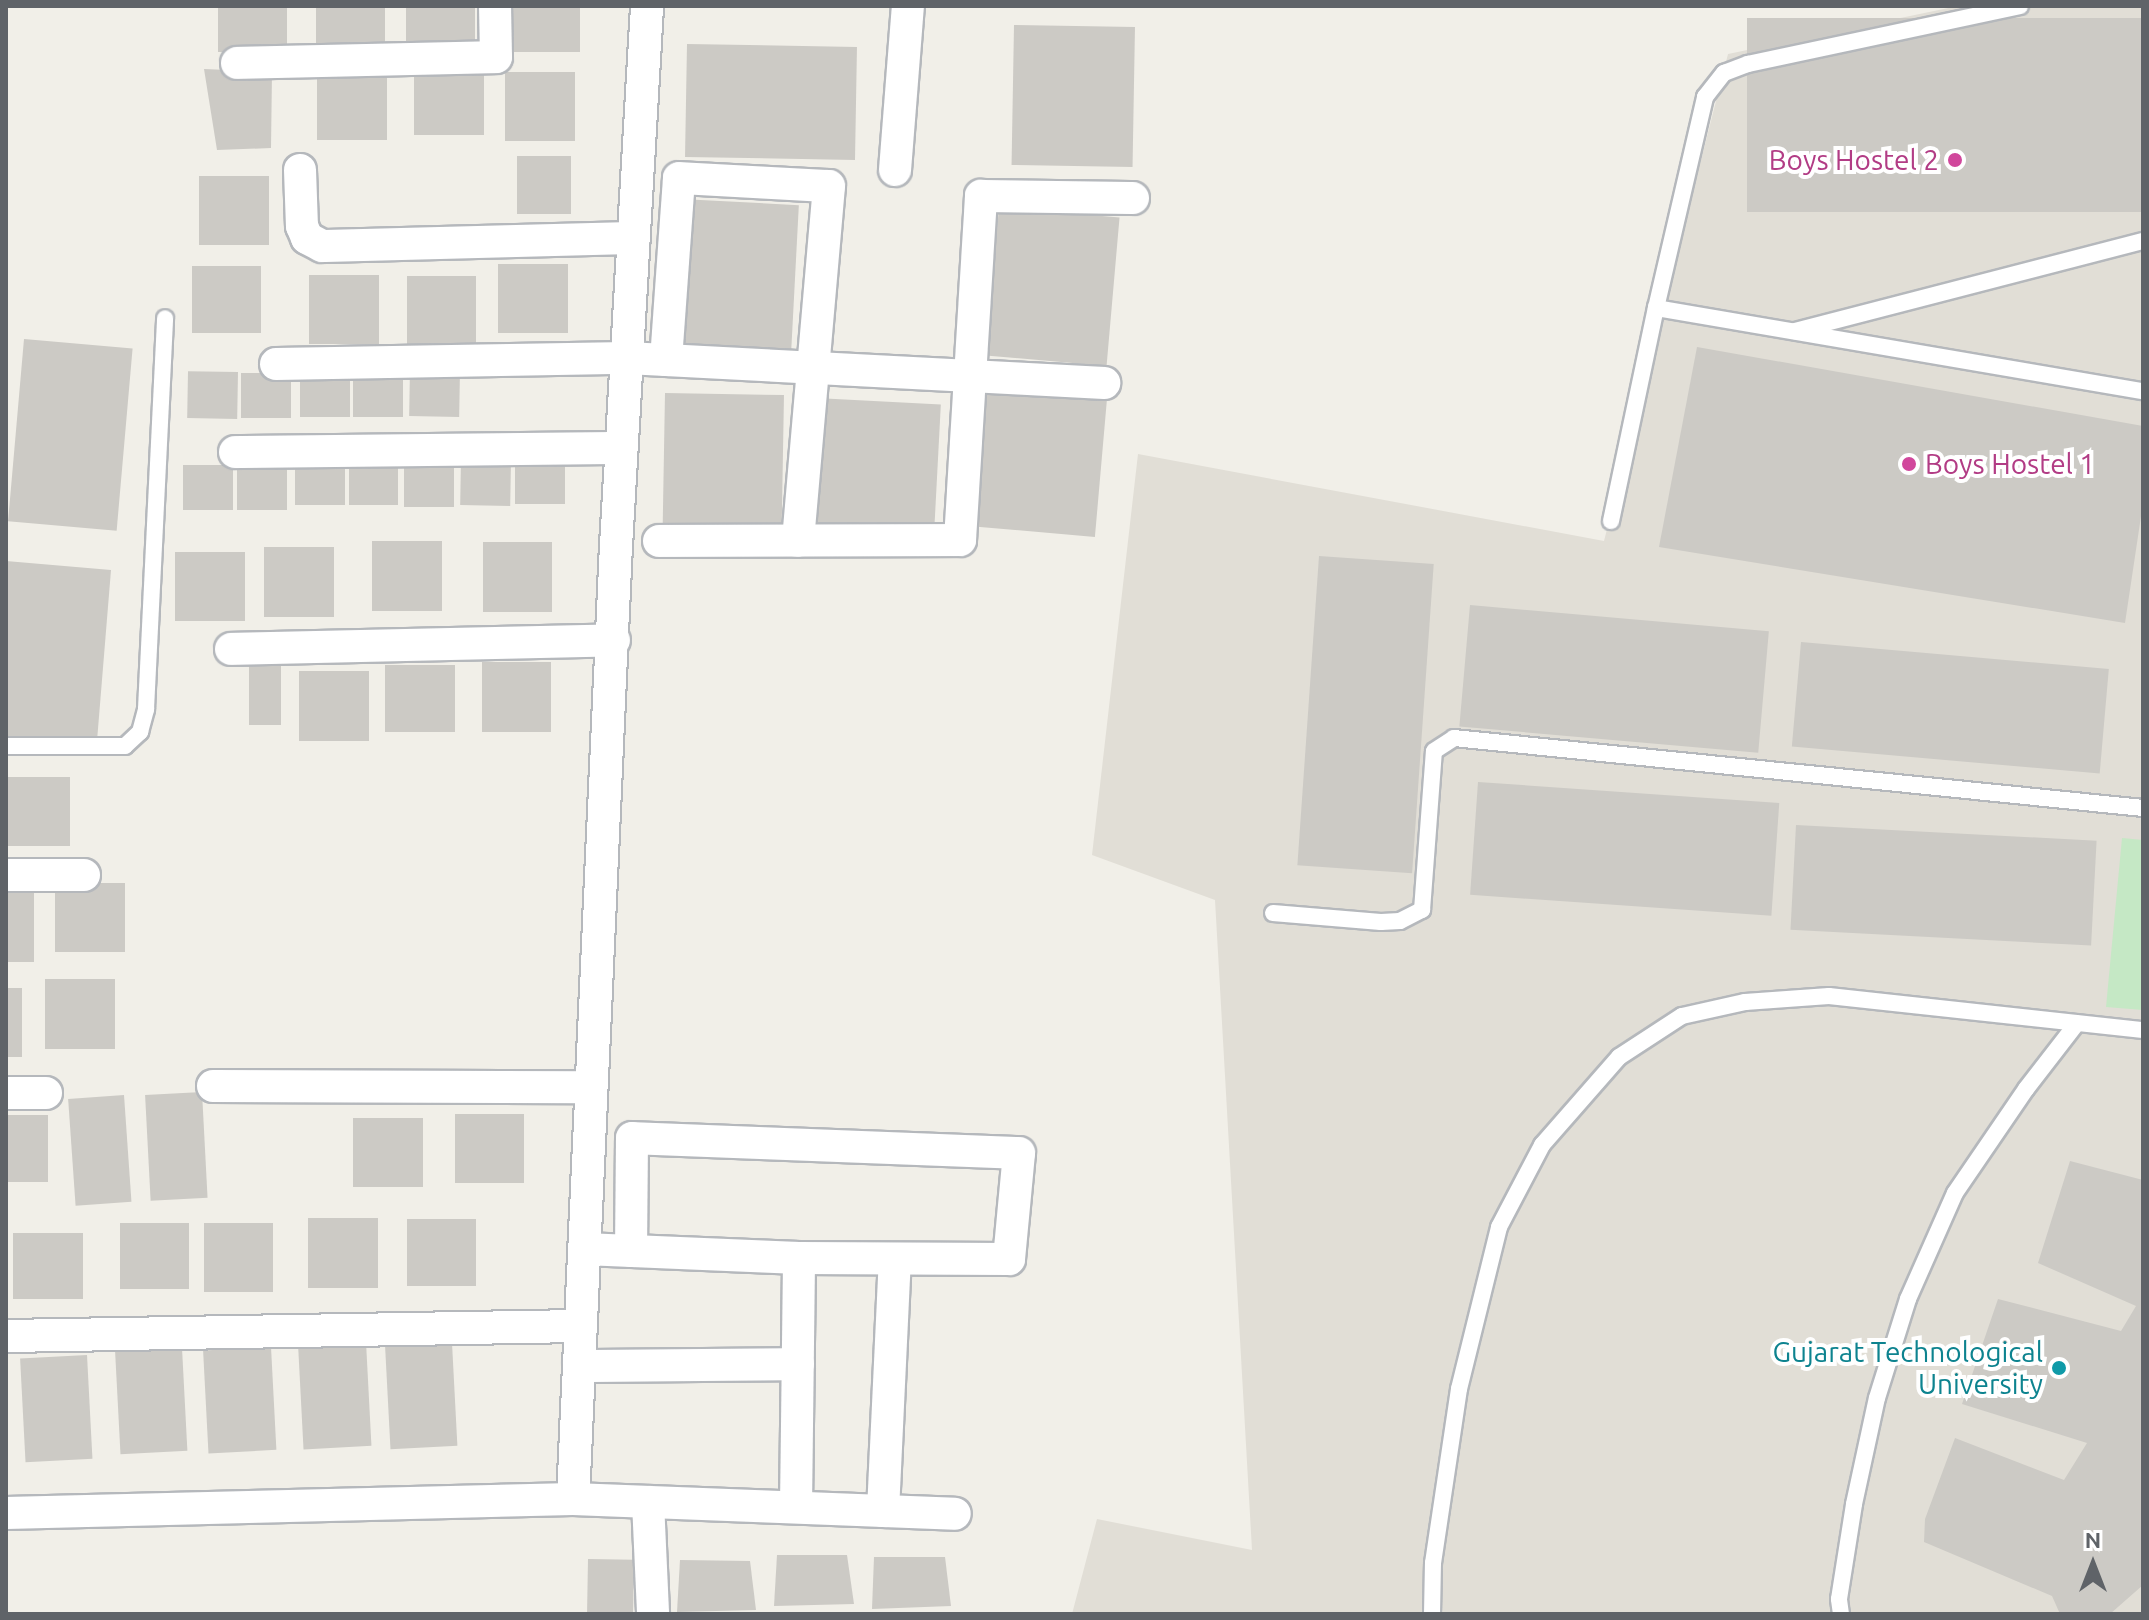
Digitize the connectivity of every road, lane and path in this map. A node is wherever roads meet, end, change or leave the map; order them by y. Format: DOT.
graph roads {
  1 [pos="495,6"];
  2 [pos="647,6"];
  3 [pos="908,6"];
  4 [pos="2020,6"];
  5 [pos="237,63"];
  6 [pos="300,170"];
  7 [pos="895,170"];
  8 [pos="1133,198"];
  9 [pos="634,238"];
  10 [pos="2143,241"];
  11 [pos="1656,308"];
  12 [pos="165,318"];
  13 [pos="1789,333"];
  14 [pos="627,358"];
  15 [pos="666,360"];
  16 [pos="276,364"];
  17 [pos="815,367"];
  18 [pos="968,375"];
  19 [pos="1104,383"];
  20 [pos="2143,391"];
  21 [pos="621,448"];
  22 [pos="235,452"];
  23 [pos="1611,521"];
  24 [pos="659,541"];
  25 [pos="798,541"];
  26 [pos="614,640"];
  27 [pos="231,649"];
  28 [pos="6,746"];
  29 [pos="2143,808"];
  30 [pos="6,875"];
  31 [pos="84,875"];
  32 [pos="1273,913"];
  33 [pos="2077,1023"];
  34 [pos="2143,1030"];
  35 [pos="213,1086"];
  36 [pos="590,1087"];
  37 [pos="6,1093"];
  38 [pos="46,1093"];
  39 [pos="584,1249"];
  40 [pos="631,1251"];
  41 [pos="799,1258"];
  42 [pos="895,1259"];
  43 [pos="581,1326"];
  44 [pos="6,1336"];
  45 [pos="798,1364"];
  46 [pos="579,1366"];
  47 [pos="573,1499"];
  48 [pos="648,1502"];
  49 [pos="796,1507"];
  50 [pos="883,1511"];
  51 [pos="6,1513"];
  52 [pos="955,1514"];
  53 [pos="653,1614"];
  54 [pos="1432,1614"];
  55 [pos="1841,1614"];
  1 -- 5 [label="street"];
  2 -- 9 [label="street"];
  3 -- 7 [label="street"];
  4 -- 11 [label="lane"];
  6 -- 9 [label="street"];
  8 -- 18 [label="street"];
  9 -- 14 [label="street"];
  10 -- 13 [label="lane"];
  11 -- 13 [label="lane"];
  11 -- 23 [label="lane"];
  12 -- 28 [label="lane"];
  13 -- 20 [label="lane"];
  14 -- 15 [label="street"];
  14 -- 16 [label="street"];
  14 -- 21 [label="street"];
  15 -- 17 [label="street"];
  15 -- 17 [label="street"];
  17 -- 18 [label="street"];
  17 -- 25 [label="street"];
  18 -- 19 [label="street"];
  18 -- 25 [label="street"];
  21 -- 22 [label="street"];
  21 -- 26 [label="street"];
  24 -- 25 [label="street"];
  26 -- 27 [label="street"];
  26 -- 36 [label="street"];
  29 -- 32 [label="lane"];
  30 -- 31 [label="street"];
  33 -- 34 [label="lane"];
  33 -- 54 [label="lane"];
  33 -- 55 [label="lane"];
  35 -- 36 [label="street"];
  36 -- 39 [label="street"];
  37 -- 38 [label="street"];
  39 -- 40 [label="street"];
  39 -- 43 [label="street"];
  40 -- 41 [label="street"];
  40 -- 42 [label="street"];
  41 -- 42 [label="street"];
  41 -- 45 [label="street"];
  42 -- 50 [label="street"];
  43 -- 44 [label="street"];
  43 -- 46 [label="street"];
  45 -- 46 [label="street"];
  45 -- 49 [label="street"];
  46 -- 47 [label="street"];
  47 -- 48 [label="street"];
  47 -- 51 [label="street"];
  48 -- 49 [label="street"];
  48 -- 53 [label="street"];
  49 -- 50 [label="street"];
  50 -- 52 [label="street"];
}
